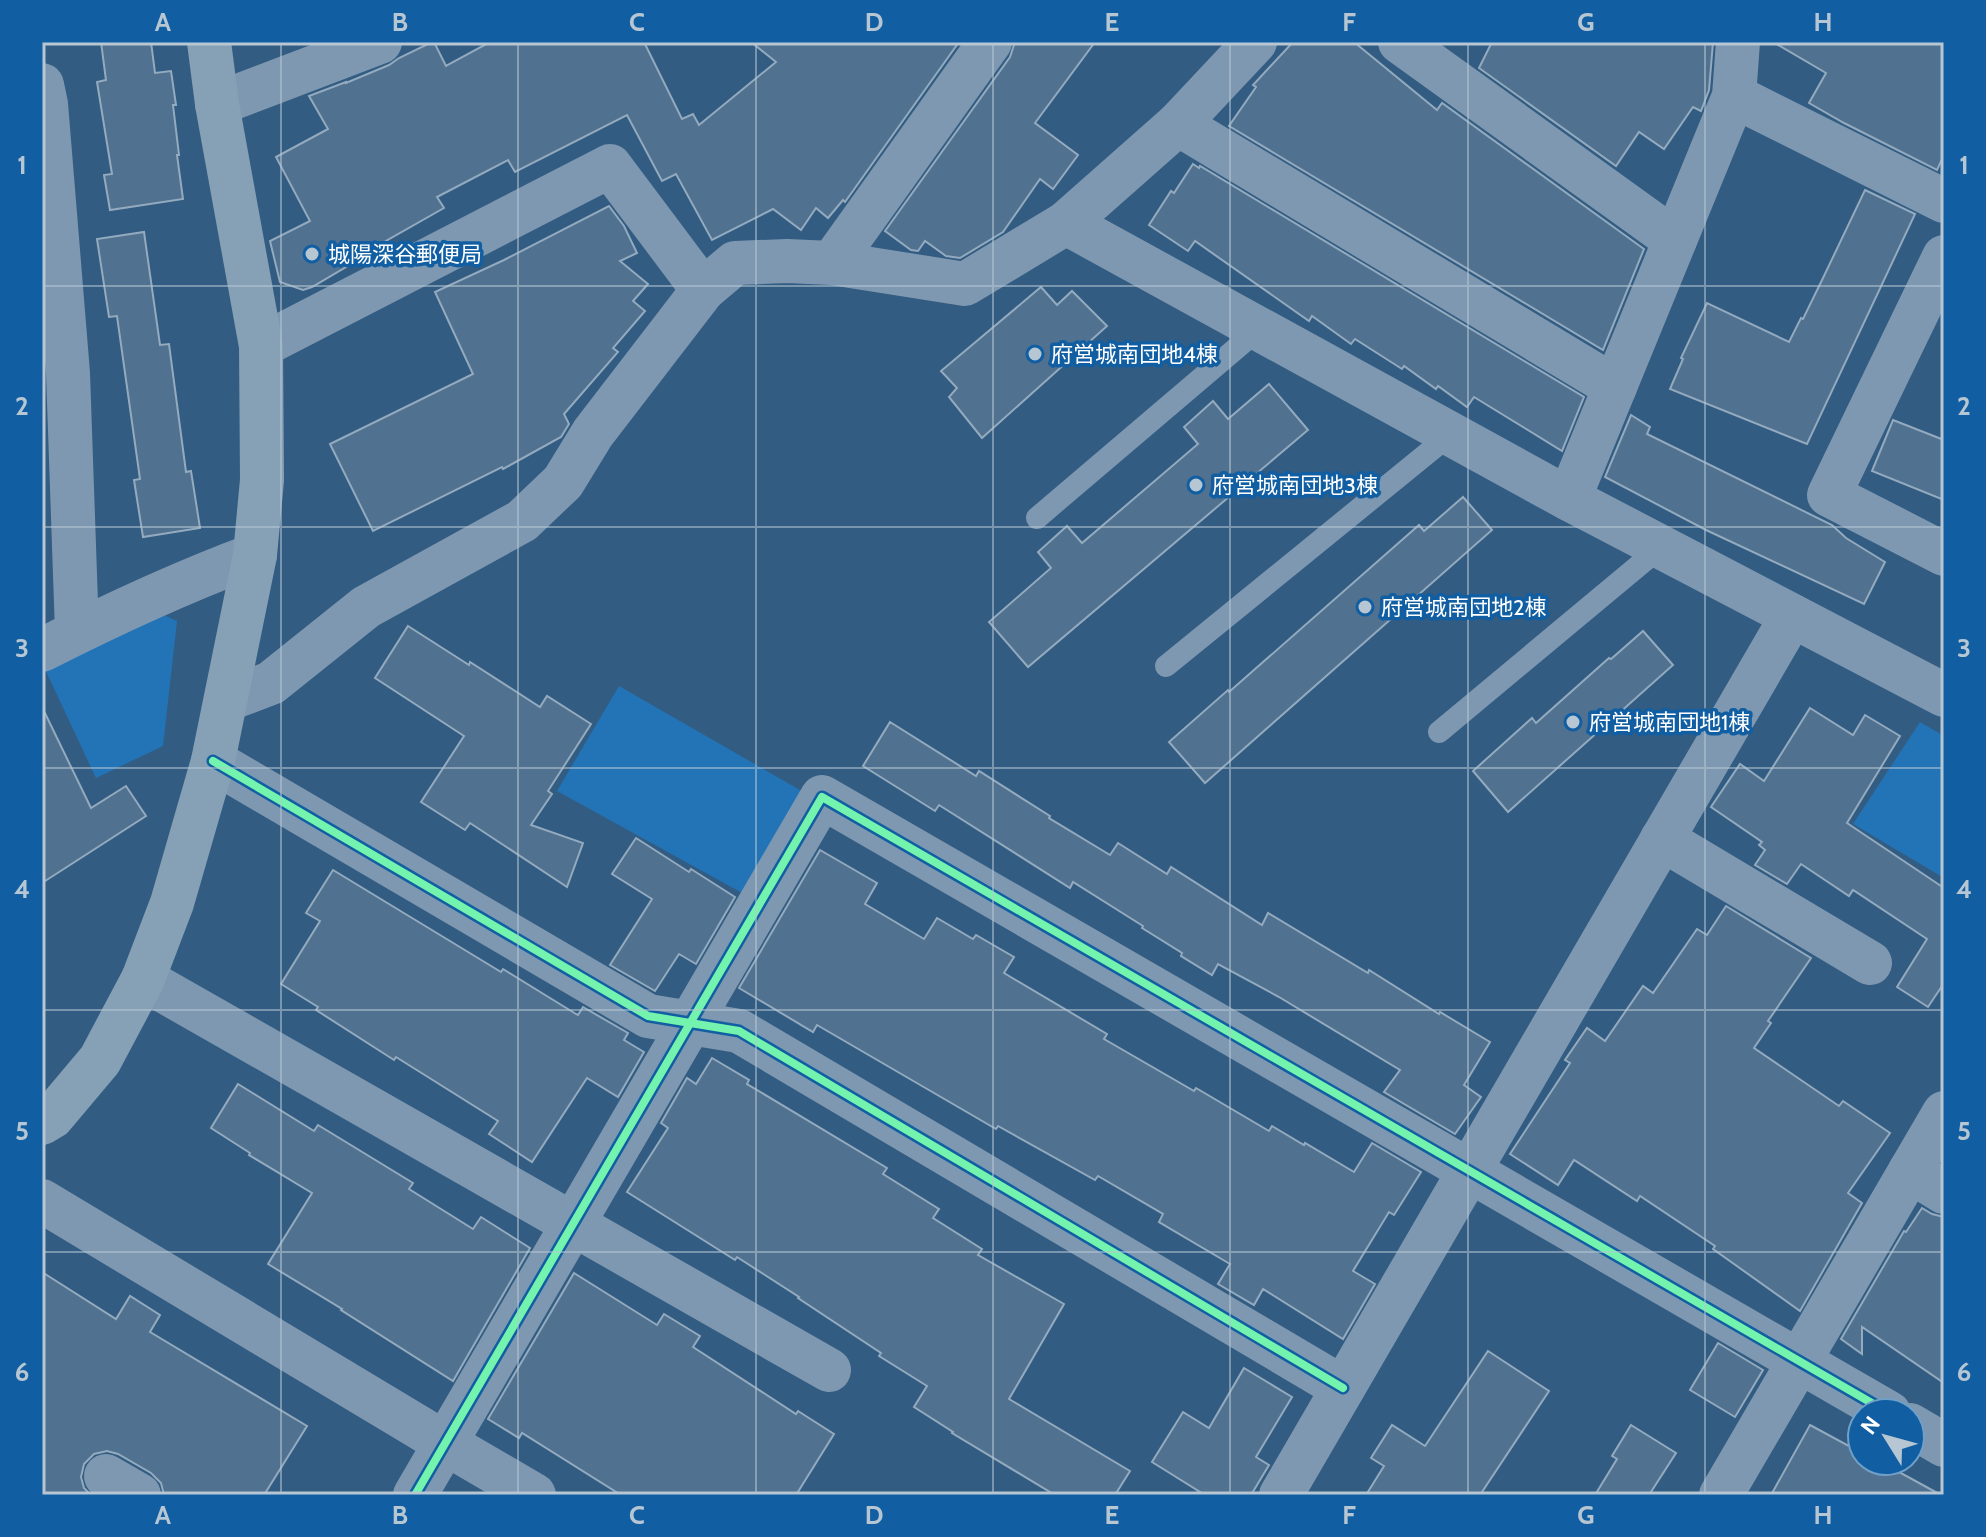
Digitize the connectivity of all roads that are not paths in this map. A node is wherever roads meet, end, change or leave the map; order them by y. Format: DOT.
graph roads {
  1 [pos="209,42"];
  2 [pos="380,42"];
  3 [pos="990,42"];
  4 [pos="1255,42"];
  5 [pos="1738,42"];
  6 [pos="1420,48"];
  7 [pos="1734,96"];
  8 [pos="43,98"];
  9 [pos="217,104"];
  10 [pos="1178,124"];
  11 [pos="1944,201"];
  12 [pos="1066,223"];
  13 [pos="1675,240"];
  14 [pos="1944,257"];
  15 [pos="832,263"];
  16 [pos="703,290"];
  17 [pos="1259,329"];
  18 [pos="261,346"];
  19 [pos="55,379"];
  20 [pos="1615,387"];
  21 [pos="1451,434"];
  22 [pos="1569,499"];
  23 [pos="1037,518"];
  24 [pos="1661,547"];
  25 [pos="1944,554"];
  26 [pos="255,555"];
  27 [pos="1792,616"];
  28 [pos="59,641"];
  29 [pos="1166,666"];
  30 [pos="1944,695"];
  31 [pos="226,700"];
  32 [pos="1439,732"];
  33 [pos="213,761"];
  34 [pos="1662,839"];
  35 [pos="1870,963"];
  36 [pos="143,979"];
  37 [pos="690,1023"];
  38 [pos="1944,1113"];
  39 [pos="42,1123"];
  40 [pos="1469,1171"];
  41 [pos="1927,1182"];
  42 [pos="42,1201"];
  43 [pos="573,1224"];
  44 [pos="1799,1361"];
  45 [pos="829,1370"];
  46 [pos="1343,1388"];
  47 [pos="1861,1397"];
  48 [pos="1926,1434"];
  49 [pos="445,1443"];
  50 [pos="1944,1445"];
  51 [pos="415,1495"];
  52 [pos="534,1495"];
  53 [pos="1281,1495"];
  54 [pos="1721,1495"];
  1 -- 9 [label="street"];
  2 -- 9 [label="street"];
  3 -- 15 [label="street"];
  4 -- 10 [label="street"];
  5 -- 7 [label="street"];
  6 -- 13 [label="street"];
  7 -- 11 [label="street"];
  7 -- 13 [label="street"];
  8 -- 19 [label="street"];
  9 -- 18 [label="street"];
  10 -- 12 [label="street"];
  10 -- 20 [label="street"];
  12 -- 15 [label="street"];
  12 -- 17 [label="street"];
  13 -- 20 [label="street"];
  14 -- 25 [label="street"];
  15 -- 16 [label="street"];
  16 -- 18 [label="street"];
  16 -- 31 [label="street"];
  17 -- 21 [label="street"];
  17 -- 23 [label="lane"];
  18 -- 26 [label="street"];
  19 -- 28 [label="street"];
  20 -- 22 [label="street"];
  21 -- 22 [label="street"];
  21 -- 29 [label="lane"];
  22 -- 24 [label="street"];
  24 -- 27 [label="street"];
  24 -- 32 [label="lane"];
  26 -- 28 [label="street"];
  26 -- 31 [label="street"];
  27 -- 30 [label="street"];
  27 -- 34 [label="street"];
  31 -- 33 [label="street"];
  33 -- 36 [label="street"];
  33 -- 37 [label="street"];
  34 -- 35 [label="street"];
  34 -- 40 [label="street"];
  36 -- 39 [label="street"];
  36 -- 43 [label="street"];
  37 -- 40 [label="street"];
  37 -- 43 [label="street"];
  37 -- 46 [label="street"];
  38 -- 41 [label="street"];
  40 -- 44 [label="street"];
  40 -- 46 [label="street"];
  41 -- 44 [label="street"];
  42 -- 49 [label="street"];
  43 -- 45 [label="street"];
  43 -- 49 [label="street"];
  44 -- 47 [label="street"];
  44 -- 54 [label="street"];
  46 -- 53 [label="street"];
  48 -- 50 [label="street"];
  49 -- 51 [label="street"];
  49 -- 52 [label="street"];
}
